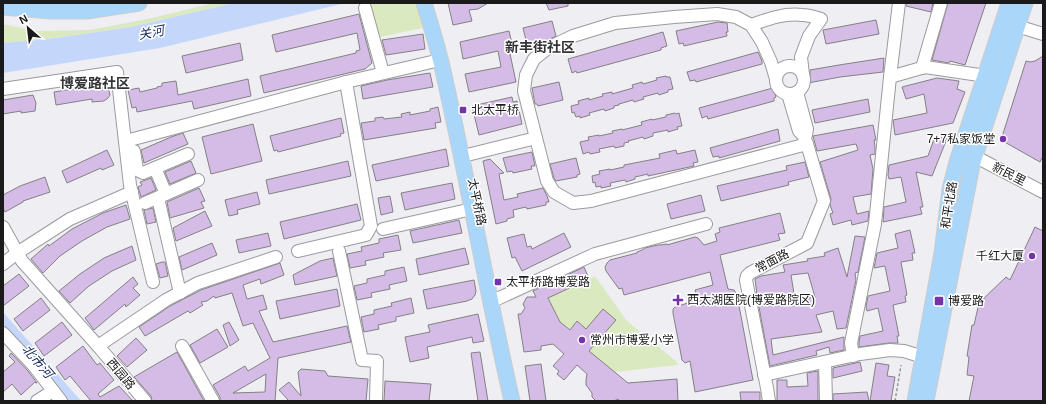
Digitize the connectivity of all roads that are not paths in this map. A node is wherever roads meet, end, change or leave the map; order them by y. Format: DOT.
graph roads {
  1 [pos="139,3"];
  2 [pos="424,3"];
  3 [pos="434,3"];
  4 [pos="899,3"];
  5 [pos="941,3"];
  6 [pos="1025,3"];
  7 [pos="3,7"];
  8 [pos="87,7"];
  9 [pos="365,8"];
  10 [pos="1013,16"];
  11 [pos="751,26"];
  12 [pos="1043,34"];
  13 [pos="440,60"];
  14 [pos="922,68"];
  15 [pos="383,73"];
  16 [pos="803,75"];
  17 [pos="986,76"];
  18 [pos="890,77"];
  19 [pos="776,79"];
  20 [pos="346,82"];
  21 [pos="3,89"];
  22 [pos="793,93"];
  23 [pos="536,138"];
  24 [pos="160,139"];
  25 [pos="126,141"];
  26 [pos="807,144"];
  27 [pos="188,154"];
  28 [pos="467,155"];
  29 [pos="974,156"];
  30 [pos="155,168"];
  31 [pos="198,180"];
  32 [pos="132,192"];
  33 [pos="1043,192"];
  34 [pos="162,196"];
  35 [pos="145,203"];
  36 [pos="472,209"];
  37 [pos="706,224"];
  38 [pos="3,227"];
  39 [pos="383,229"];
  40 [pos="298,251"];
  41 [pos="339,251"];
  42 [pos="18,253"];
  43 [pos="276,257"];
  44 [pos="3,264"];
  45 [pos="153,282"];
  46 [pos="180,293"];
  47 [pos="497,299"];
  48 [pos="3,333"];
  49 [pos="98,346"];
  50 [pos="182,346"];
  51 [pos="853,356"];
  52 [pos="923,356"];
  53 [pos="825,362"];
  54 [pos="764,375"];
  55 [pos="53,391"];
  56 [pos="37,401"];
  57 [pos="61,401"];
  58 [pos="145,401"];
  59 [pos="213,401"];
  60 [pos="376,401"];
  61 [pos="512,401"];
  62 [pos="519,401"];
  63 [pos="769,401"];
  64 [pos="826,401"];
  65 [pos="915,401"];
  66 [pos="926,401"];
  1 -- 8 [label="main road"];
  2 -- 13 [label="main road"];
  3 -- 28 [label="main road, 太平桥路"];
  4 -- 18 [label="street"];
  5 -- 14 [label="street"];
  6 -- 10 [label="main road"];
  7 -- 8 [label="main road"];
  9 -- 15 [label="street"];
  10 -- 12 [label="street"];
  10 -- 17 [label="main road, 和平北路"];
  10 -- 29 [label="main road, 和平北路"];
  11 -- 16 [label="street"];
  11 -- 19 [label="street"];
  11 -- 23 [label="street"];
  13 -- 15 [label="street"];
  13 -- 36 [label="main road"];
  14 -- 17 [label="street"];
  14 -- 18 [label="street"];
  15 -- 20 [label="street"];
  16 -- 19 [label="street"];
  16 -- 22 [label="street"];
  17 -- 52 [label="main road, 和平北路"];
  18 -- 51 [label="street"];
  19 -- 22 [label="street"];
  20 -- 25 [label="street"];
  20 -- 40 [label="street"];
  21 -- 25 [label="street"];
  22 -- 26 [label="street"];
  23 -- 26 [label="street"];
  23 -- 28 [label="street"];
  24 -- 30 [label="street"];
  25 -- 32 [label="street"];
  26 -- 54 [label="street, 常面路"];
  27 -- 30 [label="street"];
  28 -- 47 [label="main road, 太平桥路"];
  29 -- 33 [label="street, 新民里"];
  29 -- 66 [label="main road, 和平北路"];
  30 -- 34 [label="street"];
  31 -- 34 [label="street"];
  32 -- 42 [label="street"];
  32 -- 45 [label="street"];
  34 -- 35 [label="street"];
  34 -- 46 [label="street"];
  36 -- 39 [label="street"];
  36 -- 61 [label="main road"];
  37 -- 47 [label="street"];
  38 -- 42 [label="street, 西园路"];
  41 -- 60 [label="street"];
  42 -- 44 [label="street"];
  42 -- 49 [label="street, 西园路"];
  43 -- 46 [label="street"];
  46 -- 49 [label="street"];
  47 -- 62 [label="main road, 太平桥路"];
  48 -- 55 [label="street"];
  49 -- 58 [label="street, 西园路"];
  50 -- 59 [label="street"];
  51 -- 52 [label="street"];
  51 -- 53 [label="street"];
  52 -- 65 [label="main road, 和平北路"];
  53 -- 54 [label="street"];
  53 -- 64 [label="street"];
  54 -- 63 [label="street, 常面路"];
  55 -- 56 [label="street"];
  55 -- 57 [label="street"];
}
